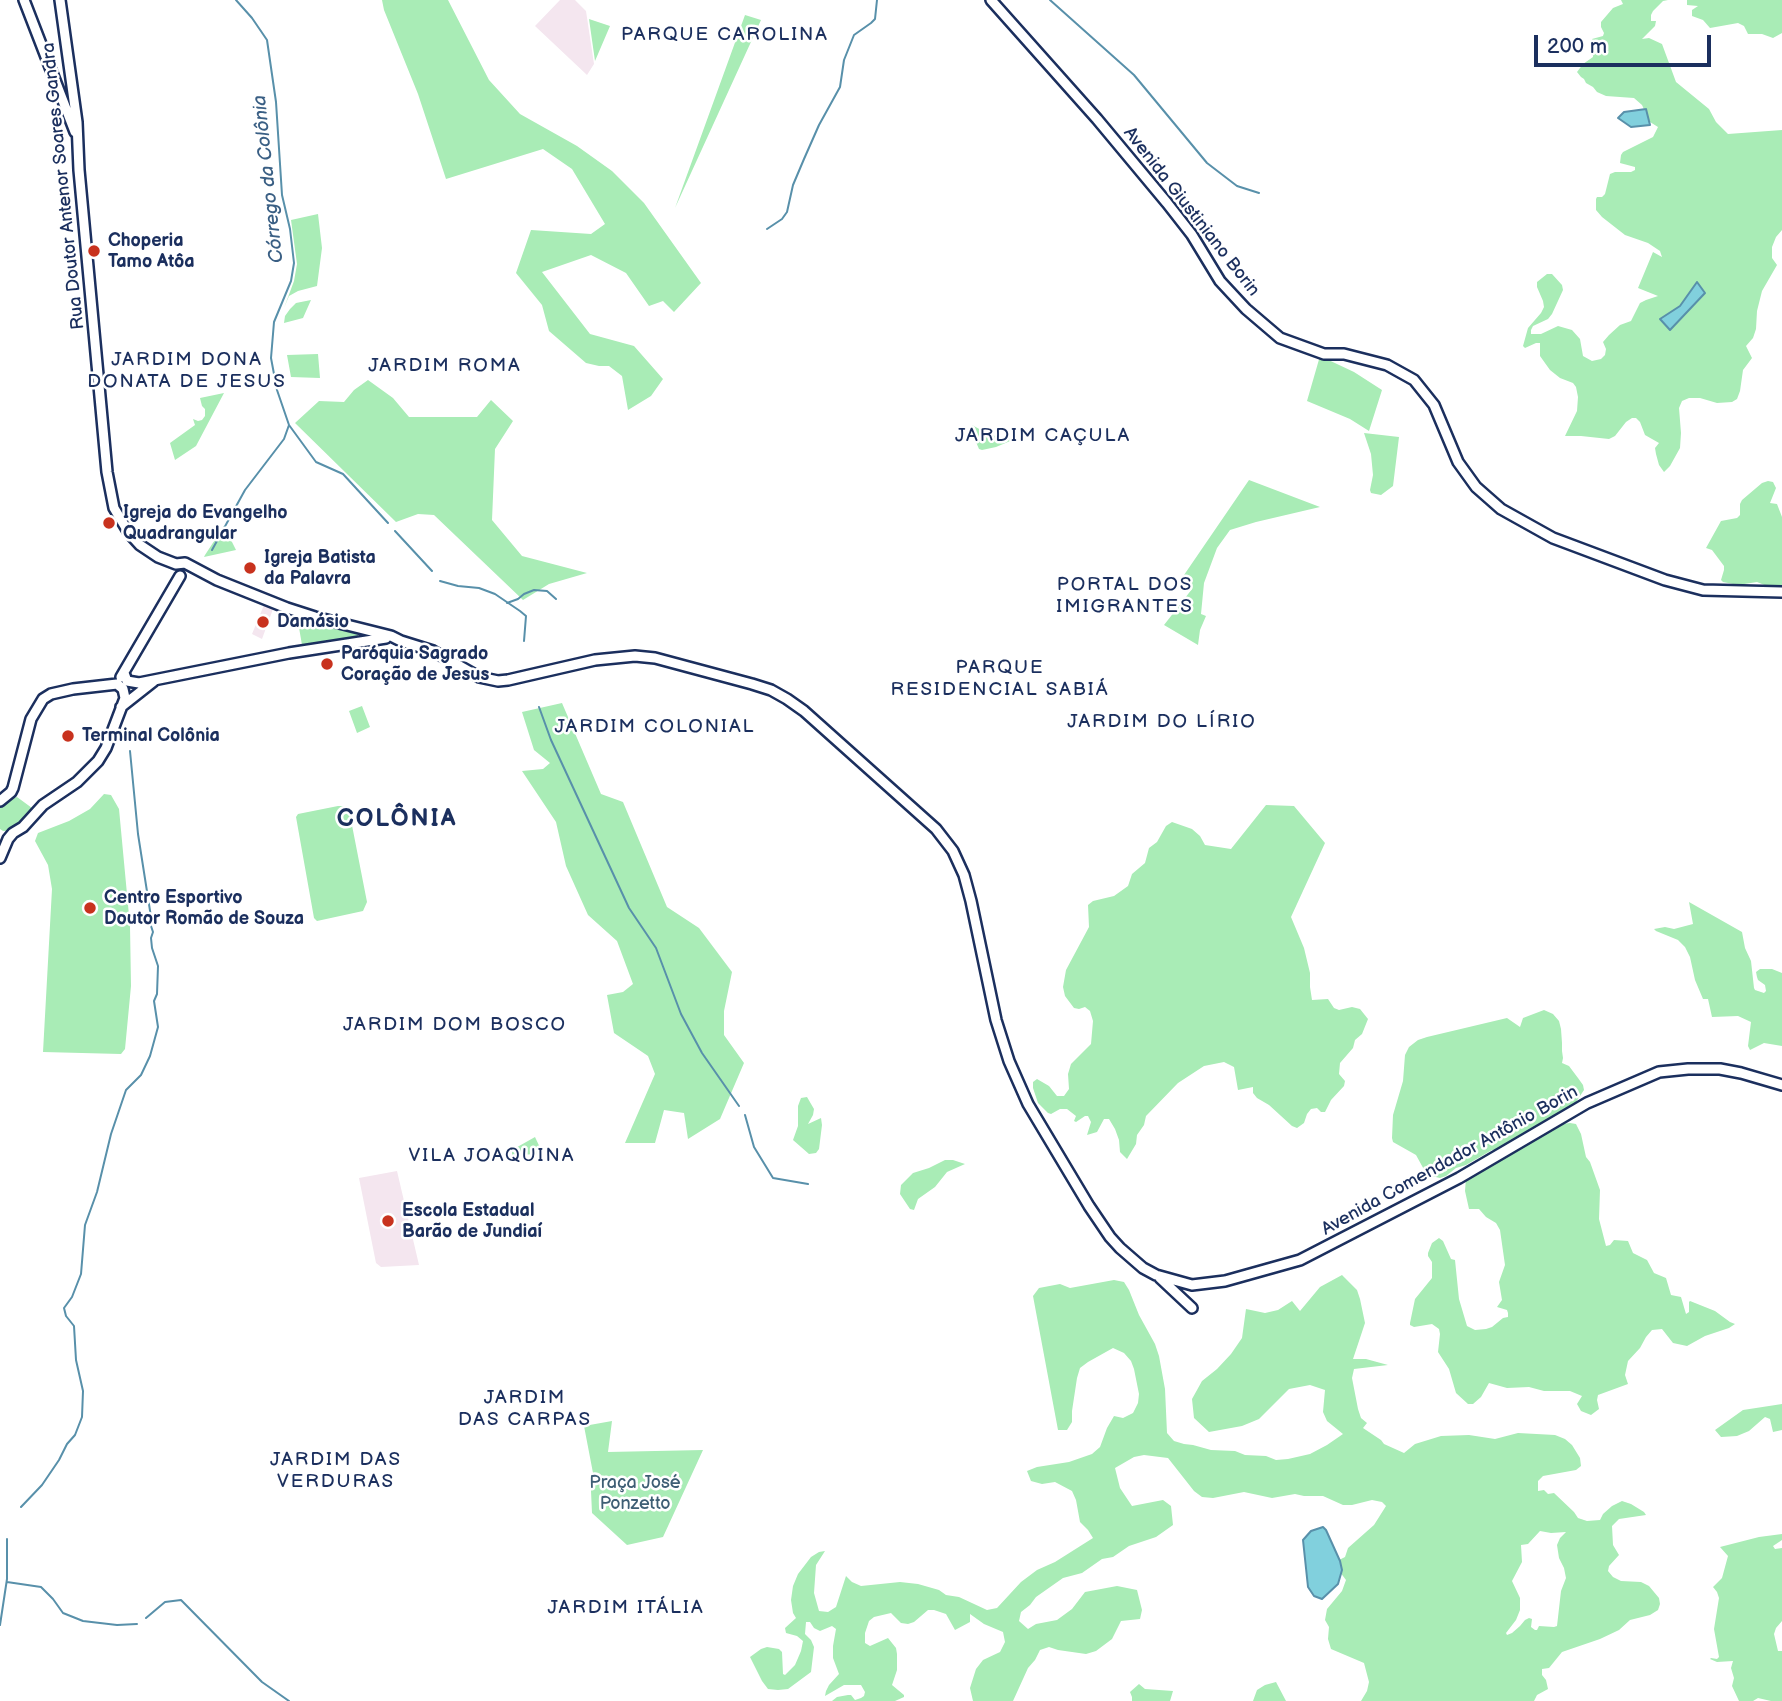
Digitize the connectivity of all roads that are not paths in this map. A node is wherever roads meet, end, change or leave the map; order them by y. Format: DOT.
graph roads {
  1 [pos="24,0"];
  2 [pos="60,0"];
  3 [pos="991,0"];
  4 [pos="58,88"];
  5 [pos="74,97"];
  6 [pos="77,137"];
  7 [pos="176,564"];
  8 [pos="203,573"];
  9 [pos="180,576"];
  10 [pos="1782,592"];
  11 [pos="364,629"];
  12 [pos="401,641"];
  13 [pos="356,642"];
  14 [pos="124,673"];
  15 [pos="474,675"];
  16 [pos="155,680"];
  17 [pos="117,684"];
  18 [pos="121,708"];
  19 [pos="0,801"];
  20 [pos="0,831"];
  21 [pos="11,836"];
  22 [pos="0,848"];
  23 [pos="0,858"];
  24 [pos="1782,1085"];
  25 [pos="1156,1275"];
  26 [pos="1192,1308"];
  1 -- 4 [label="main road"];
  2 -- 5 [label="main road, Rua Doutor Antenor Soares Gandra"];
  3 -- 10 [label="main road, Avenida Giustiniano Borin"];
  4 -- 5 [label="main road"];
  4 -- 6 [label="main road"];
  5 -- 6 [label="main road, Rua Doutor Antenor Soares Gandra"];
  6 -- 7 [label="main road, Rua Doutor Antenor Soares Gandra"];
  7 -- 8 [label="main road, Rua Doutor Antenor Soares Gandra"];
  7 -- 9 [label="main road"];
  8 -- 9 [label="main road"];
  8 -- 11 [label="main road, Rua Doutor Antenor Soares Gandra"];
  9 -- 14 [label="main road"];
  11 -- 12 [label="main road, Rua Doutor Antenor Soares Gandra"];
  11 -- 13 [label="main road"];
  12 -- 13 [label="main road"];
  12 -- 15 [label="main road, Rua Doutor Antenor Soares Gandra"];
  13 -- 16 [label="main road"];
  14 -- 16 [label="main road"];
  14 -- 17 [label="main road"];
  15 -- 25 [label="main road, Avenida Comendador Antônio Borin"];
  16 -- 18 [label="main road"];
  17 -- 18 [label="main road"];
  17 -- 19 [label="main road"];
  18 -- 21 [label="main road"];
  20 -- 21 [label="main road"];
  21 -- 22 [label="main road"];
  21 -- 23 [label="main road"];
  24 -- 25 [label="main road, Avenida Comendador Antônio Borin"];
  25 -- 26 [label="main road"];
}
